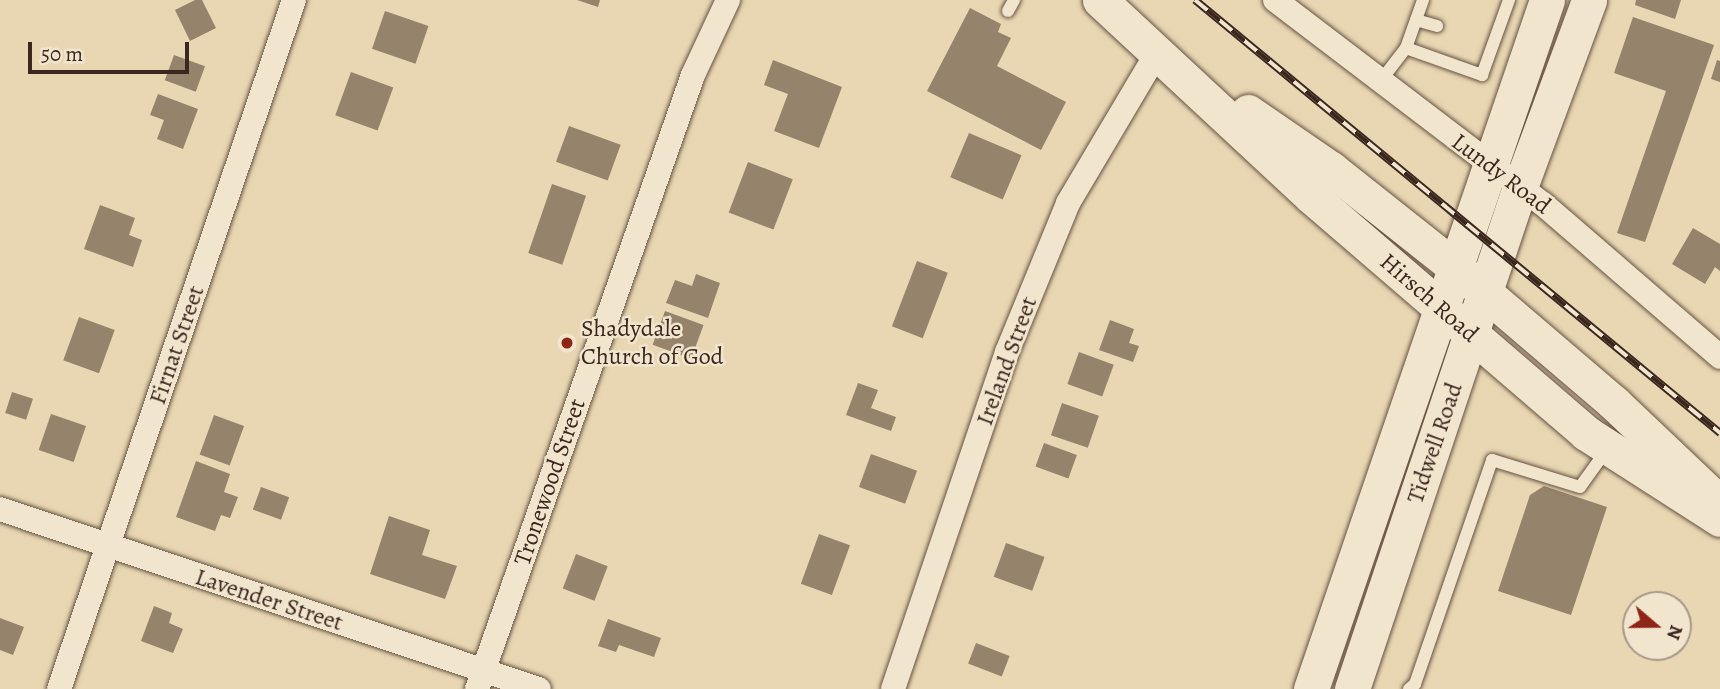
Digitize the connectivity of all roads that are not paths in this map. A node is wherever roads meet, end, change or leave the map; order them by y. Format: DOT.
graph roads {
  1 [pos="295,0"];
  2 [pos="728,0"];
  3 [pos="1100,0"];
  4 [pos="1275,0"];
  5 [pos="1423,0"];
  6 [pos="1509,0"];
  7 [pos="1547,0"];
  8 [pos="1589,0"];
  9 [pos="1416,20"];
  10 [pos="1437,26"];
  11 [pos="1406,48"];
  12 [pos="1158,50"];
  13 [pos="1379,83"];
  14 [pos="1489,164"];
  15 [pos="1520,187"];
  16 [pos="1456,268"];
  17 [pos="1487,294"];
  18 [pos="1442,309"];
  19 [pos="1471,334"];
  20 [pos="1720,357"];
  21 [pos="1609,448"];
  22 [pos="1720,503"];
  23 [pos="0,509"];
  24 [pos="1720,519"];
  25 [pos="108,547"];
  26 [pos="480,679"];
  27 [pos="1314,682"];
  28 [pos="1357,688"];
  29 [pos="59,689"];
  30 [pos="539,689"];
  31 [pos="893,689"];
  32 [pos="1409,689"];
  1 -- 25 [label="street, Firnat Street"];
  2 -- 26 [label="street, Tronewood Street"];
  3 -- 12 [label="main road, Hirsch Road"];
  4 -- 13 [label="street, Lundy Road"];
  5 -- 9 [label="lane"];
  6 -- 11 [label="lane"];
  7 -- 14 [label="main road, Tidwell Road"];
  8 -- 15 [label="main road, Tidwell Road"];
  9 -- 10 [label="lane"];
  9 -- 11 [label="lane"];
  11 -- 13 [label="lane"];
  12 -- 16 [label="main road, Hirsch Road"];
  12 -- 18 [label="main road, Hirsch Road"];
  12 -- 31 [label="street, Ireland Street"];
  13 -- 14 [label="street, Lundy Road"];
  14 -- 15 [label="street, Lundy Road"];
  14 -- 16 [label="main road, Tidwell Road"];
  15 -- 17 [label="main road, Tidwell Road"];
  15 -- 20 [label="street, Lundy Road"];
  16 -- 17 [label="main road, Hirsch Road"];
  16 -- 18 [label="main road, Tidwell Road"];
  17 -- 19 [label="main road, Tidwell Road"];
  17 -- 22 [label="main road, Hirsch Road"];
  18 -- 19 [label="main road, Hirsch Road"];
  18 -- 27 [label="main road, Tidwell Road"];
  19 -- 21 [label="main road, Hirsch Road"];
  19 -- 28 [label="main road, Tidwell Road"];
  21 -- 24 [label="main road, Hirsch Road"];
  21 -- 32 [label="lane"];
  23 -- 25 [label="street, Lavender Street"];
  25 -- 26 [label="street, Lavender Street"];
  25 -- 29 [label="street, Firnat Street"];
  26 -- 30 [label="street, Lavender Street"];
  27 -- 28 [label="main road"];
}
